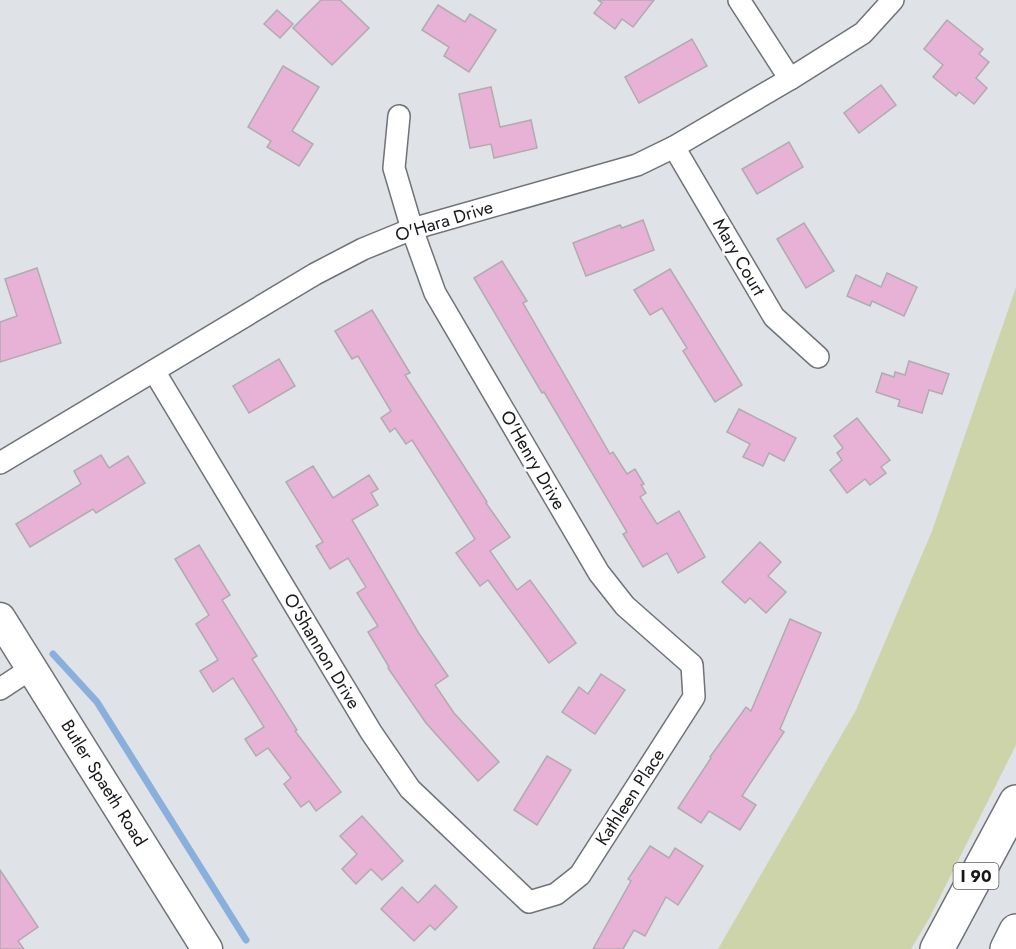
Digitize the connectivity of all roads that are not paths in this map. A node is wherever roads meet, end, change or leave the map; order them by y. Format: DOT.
graph roads {
  1 [pos="739,0"];
  2 [pos="893,0"];
  3 [pos="790,79"];
  4 [pos="399,116"];
  5 [pos="674,147"];
  6 [pos="412,229"];
  7 [pos="818,357"];
  8 [pos="154,371"];
  9 [pos="0,463"];
  10 [pos="0,618"];
  11 [pos="692,665"];
  12 [pos="32,669"];
  13 [pos="0,689"];
  14 [pos="1016,802"];
  15 [pos="529,902"];
  16 [pos="1016,931"];
  17 [pos="207,949"];
  18 [pos="937,949"];
  19 [pos="1007,949"];
  1 -- 3 [label="street"];
  2 -- 3 [label="street, O'Hara Drive"];
  3 -- 5 [label="street, O'Hara Drive"];
  4 -- 6 [label="street, O'Henry Drive"];
  5 -- 6 [label="street, O'Hara Drive"];
  5 -- 7 [label="street, Mary Court"];
  6 -- 8 [label="street, O'Hara Drive"];
  6 -- 11 [label="street, O'Henry Drive"];
  8 -- 9 [label="street, O'Hara Drive"];
  8 -- 15 [label="street, O'Shannon Drive"];
  10 -- 12 [label="main road, Butler Spaeth Road"];
  11 -- 15 [label="street, Kathleen Place"];
  12 -- 13 [label="street"];
  12 -- 17 [label="main road, Butler Spaeth Road"];
  14 -- 18 [label="highway, I 90"];
  16 -- 19 [label="highway"];
}
